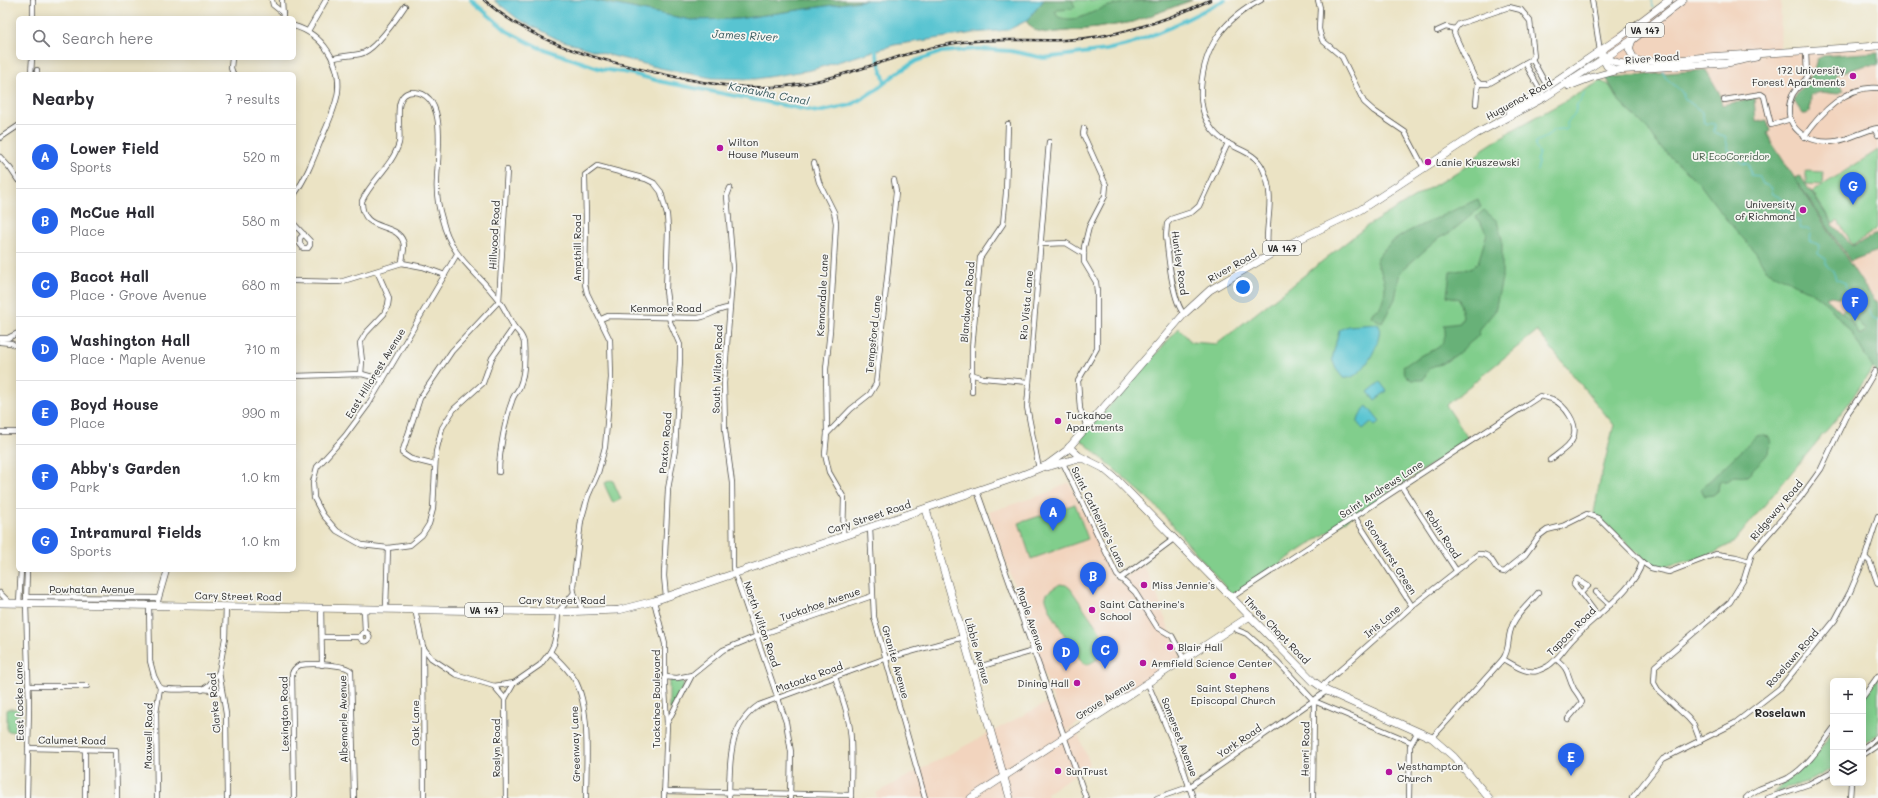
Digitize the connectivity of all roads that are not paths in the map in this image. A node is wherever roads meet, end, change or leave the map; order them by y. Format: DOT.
graph roads {
  1 [pos="33,0"];
  2 [pos="272,0"];
  3 [pos="282,0"];
  4 [pos="326,0"];
  5 [pos="1261,0"];
  6 [pos="1318,0"];
  7 [pos="1592,0"];
  8 [pos="1669,0"];
  9 [pos="1683,0"];
  10 [pos="405,6"];
  11 [pos="33,16"];
  12 [pos="283,16"];
  13 [pos="296,27"];
  14 [pos="1455,29"];
  15 [pos="308,31"];
  16 [pos="1437,31"];
  17 [pos="1632,40"];
  18 [pos="1878,46"];
  19 [pos="1600,51"];
  20 [pos="1806,51"];
  21 [pos="1768,53"];
  22 [pos="1706,57"];
  23 [pos="332,59"];
  24 [pos="1532,59"];
  25 [pos="1604,59"];
  26 [pos="32,60"];
  27 [pos="232,60"];
  28 [pos="1664,61"];
  29 [pos="1525,63"];
  30 [pos="1713,64"];
  31 [pos="1619,70"];
  32 [pos="31,72"];
  33 [pos="232,72"];
  34 [pos="1478,83"];
  35 [pos="1878,88"];
  36 [pos="1546,92"];
  37 [pos="1724,100"];
  38 [pos="1476,104"];
  39 [pos="1791,119"];
  40 [pos="1008,124"];
  41 [pos="16,127"];
  42 [pos="1084,128"];
  43 [pos="1487,128"];
  44 [pos="1877,131"];
  45 [pos="1804,137"];
  46 [pos="0,138"];
  47 [pos="1050,142"];
  48 [pos="1228,144"];
  49 [pos="0,157"];
  50 [pos="814,163"];
  51 [pos="1424,168"];
  52 [pos="507,170"];
  53 [pos="16,177"];
  54 [pos="894,180"];
  55 [pos="730,188"];
  56 [pos="296,189"];
  57 [pos="296,226"];
  58 [pos="304,234"];
  59 [pos="1041,244"];
  60 [pos="457,254"];
  61 [pos="1084,254"];
  62 [pos="1269,256"];
  63 [pos="402,263"];
  64 [pos="377,271"];
  65 [pos="445,275"];
  66 [pos="296,281"];
  67 [pos="666,291"];
  68 [pos="499,301"];
  69 [pos="728,308"];
  70 [pos="1184,314"];
  71 [pos="669,318"];
  72 [pos="601,319"];
  73 [pos="514,327"];
  74 [pos="16,334"];
  75 [pos="0,338"];
  76 [pos="0,342"];
  77 [pos="16,346"];
  78 [pos="1875,371"];
  79 [pos="361,374"];
  80 [pos="971,374"];
  81 [pos="296,376"];
  82 [pos="383,380"];
  83 [pos="1029,382"];
  84 [pos="972,392"];
  85 [pos="1087,427"];
  86 [pos="0,432"];
  87 [pos="16,432"];
  88 [pos="827,434"];
  89 [pos="1069,447"];
  90 [pos="1085,458"];
  91 [pos="1550,460"];
  92 [pos="1063,462"];
  93 [pos="435,464"];
  94 [pos="1039,469"];
  95 [pos="499,472"];
  96 [pos="1402,487"];
  97 [pos="977,491"];
  98 [pos="926,509"];
  99 [pos="1354,516"];
  100 [pos="1878,516"];
  101 [pos="870,527"];
  102 [pos="843,536"];
  103 [pos="1175,538"];
  104 [pos="388,548"];
  105 [pos="1865,557"];
  106 [pos="1749,561"];
  107 [pos="1642,562"];
  108 [pos="1456,570"];
  109 [pos="21,572"];
  110 [pos="27,572"];
  111 [pos="166,572"];
  112 [pos="734,574"];
  113 [pos="1120,579"];
  114 [pos="1878,584"];
  115 [pos="1596,592"];
  116 [pos="0,593"];
  117 [pos="574,593"];
  118 [pos="1538,593"];
  119 [pos="1581,593"];
  120 [pos="872,596"];
  121 [pos="666,597"];
  122 [pos="1232,597"];
  123 [pos="24,601"];
  124 [pos="654,601"];
  125 [pos="155,602"];
  126 [pos="0,603"];
  127 [pos="10,603"];
  128 [pos="1610,605"];
  129 [pos="226,606"];
  130 [pos="1412,606"];
  131 [pos="321,607"];
  132 [pos="364,608"];
  133 [pos="386,608"];
  134 [pos="415,609"];
  135 [pos="583,611"];
  136 [pos="558,612"];
  137 [pos="1598,616"];
  138 [pos="1251,617"];
  139 [pos="1237,630"];
  140 [pos="365,633"];
  141 [pos="757,636"];
  142 [pos="322,637"];
  143 [pos="360,637"];
  144 [pos="964,637"];
  145 [pos="423,648"];
  146 [pos="1033,651"];
  147 [pos="550,652"];
  148 [pos="1503,659"];
  149 [pos="1556,659"];
  150 [pos="885,660"];
  151 [pos="1185,661"];
  152 [pos="322,665"];
  153 [pos="972,669"];
  154 [pos="219,672"];
  155 [pos="692,676"];
  156 [pos="1878,676"];
  157 [pos="665,677"];
  158 [pos="835,677"];
  159 [pos="514,683"];
  160 [pos="1149,685"];
  161 [pos="28,686"];
  162 [pos="87,686"];
  163 [pos="494,686"];
  164 [pos="160,688"];
  165 [pos="1324,689"];
  166 [pos="202,690"];
  167 [pos="1866,693"];
  168 [pos="222,694"];
  169 [pos="778,697"];
  170 [pos="505,699"];
  171 [pos="1314,701"];
  172 [pos="1568,719"];
  173 [pos="668,723"];
  174 [pos="1418,731"];
  175 [pos="1830,733"];
  176 [pos="1878,737"];
  177 [pos="1432,738"];
  178 [pos="1064,739"];
  179 [pos="1700,741"];
  180 [pos="1411,742"];
  181 [pos="1878,745"];
  182 [pos="1866,746"];
  183 [pos="28,748"];
  184 [pos="85,750"];
  185 [pos="1866,753"];
  186 [pos="1830,772"];
  187 [pos="1004,779"];
  188 [pos="1851,786"];
  189 [pos="1189,787"];
  190 [pos="664,791"];
  191 [pos="729,796"];
  192 [pos="790,796"];
  193 [pos="851,797"];
  194 [pos="27,798"];
  195 [pos="85,798"];
  196 [pos="117,798"];
  197 [pos="157,798"];
  198 [pos="227,798"];
  199 [pos="294,798"];
  200 [pos="354,798"];
  201 [pos="424,798"];
  202 [pos="506,798"];
  203 [pos="586,798"];
  204 [pos="664,798"];
  205 [pos="925,798"];
  206 [pos="971,798"];
  207 [pos="979,798"];
  208 [pos="1010,798"];
  209 [pos="1086,798"];
  210 [pos="1157,798"];
  211 [pos="1193,798"];
  212 [pos="1313,798"];
  213 [pos="1409,798"];
  214 [pos="1489,798"];
  215 [pos="1632,798"];
  216 [pos="1746,798"];
  217 [pos="1768,798"];
  218 [pos="1850,798"];
  1 -- 11 [label="street"];
  2 -- 12 [label="street"];
  3 -- 12 [label="street"];
  4 -- 15 [label="street"];
  5 -- 48 [label="street"];
  6 -- 51 [label="street"];
  7 -- 19 [label="street"];
  8 -- 19 [label="main road, Huguenot Road / VA 147"];
  9 -- 17 [label="main road, Huguenot Road / VA 147"];
  10 -- 23 [label="street"];
  13 -- 15 [label="street"];
  14 -- 16 [label="street"];
  14 -- 24 [label="street"];
  14 -- 34 [label="street"];
  15 -- 23 [label="street"];
  17 -- 25 [label="main road, Huguenot Road / VA 147"];
  17 -- 28 [label="main road"];
  18 -- 20 [label="main road, River Road"];
  19 -- 25 [label="main road, River Road"];
  19 -- 36 [label="main road, Huguenot Road / VA 147"];
  20 -- 21 [label="main road, River Road"];
  20 -- 39 [label="street"];
  21 -- 22 [label="main road, River Road"];
  21 -- 30 [label="main road, River Road"];
  22 -- 28 [label="main road, River Road"];
  22 -- 30 [label="main road"];
  23 -- 56 [label="street"];
  24 -- 29 [label="street"];
  24 -- 36 [label="street"];
  25 -- 28 [label="main road, River Road"];
  25 -- 31 [label="main road, River Road"];
  25 -- 36 [label="main road, Huguenot Road / VA 147"];
  26 -- 32 [label="street"];
  27 -- 33 [label="street"];
  29 -- 34 [label="street"];
  29 -- 36 [label="street"];
  30 -- 31 [label="main road, River Road"];
  31 -- 36 [label="main road"];
  34 -- 38 [label="street"];
  35 -- 45 [label="street"];
  36 -- 43 [label="main road, Huguenot Road / VA 147"];
  37 -- 39 [label="street"];
  39 -- 45 [label="street"];
  40 -- 80 [label="street, Blandwood Road"];
  41 -- 46 [label="street"];
  42 -- 61 [label="street"];
  43 -- 51 [label="main road, River Road / VA 147"];
  44 -- 45 [label="street"];
  47 -- 59 [label="street, Rio Vista Lane"];
  48 -- 62 [label="street"];
  48 -- 70 [label="street, Huntley Road"];
  49 -- 53 [label="street"];
  50 -- 88 [label="street, Kennondale Lane"];
  51 -- 62 [label="main road, River Road / VA 147"];
  52 -- 68 [label="street, Hillwood Road"];
  54 -- 88 [label="street, Tempsford Lane"];
  55 -- 69 [label="street, South Wilton Road"];
  57 -- 58 [label="street"];
  59 -- 61 [label="street"];
  59 -- 83 [label="street, Rio Vista Lane"];
  60 -- 63 [label="street"];
  60 -- 65 [label="street, East Hillcrest Avenue"];
  60 -- 68 [label="street"];
  61 -- 85 [label="street"];
  62 -- 70 [label="main road, River Road / VA 147"];
  63 -- 64 [label="street"];
  63 -- 65 [label="street"];
  64 -- 66 [label="street"];
  64 -- 79 [label="street"];
  65 -- 82 [label="street, East Hillcrest Avenue"];
  67 -- 71 [label="street, Paxton Road"];
  67 -- 72 [label="street, Ampthill Road"];
  68 -- 73 [label="street"];
  68 -- 93 [label="street"];
  69 -- 71 [label="street, Kenmore Road"];
  69 -- 112 [label="street, South Wilton Road"];
  70 -- 85 [label="main road, River Road / VA 147"];
  71 -- 72 [label="street, Kenmore Road"];
  71 -- 121 [label="street, Paxton Road"];
  72 -- 117 [label="street, Ampthill Road"];
  73 -- 93 [label="street, East Hillcrest Avenue"];
  73 -- 95 [label="street"];
  74 -- 75 [label="street"];
  76 -- 77 [label="street"];
  78 -- 106 [label="street, Ridgeway Road"];
  79 -- 81 [label="street"];
  79 -- 82 [label="street"];
  80 -- 83 [label="street"];
  80 -- 84 [label="street, Blandwood Road"];
  82 -- 104 [label="street, East Hillcrest Avenue"];
  83 -- 94 [label="street, Rio Vista Lane"];
  85 -- 89 [label="main road, River Road / VA 147"];
  86 -- 87 [label="street"];
  88 -- 102 [label="street"];
  89 -- 90 [label="main road, Three Chopt Road"];
  89 -- 94 [label="main road, Cary Street Road / VA 147"];
  90 -- 92 [label="main road"];
  90 -- 103 [label="main road, Three Chopt Road"];
  91 -- 96 [label="street, Saint Andrews Lane"];
  92 -- 94 [label="main road"];
  92 -- 113 [label="street, Saint Catherine's Lane"];
  93 -- 104 [label="street, East Hillcrest Avenue"];
  94 -- 97 [label="main road, Cary Street Road / VA 147"];
  96 -- 99 [label="street, Saint Andrews Lane"];
  96 -- 108 [label="street, Robin Road"];
  97 -- 98 [label="main road, Cary Street Road / VA 147"];
  97 -- 146 [label="street, Maple Avenue"];
  98 -- 101 [label="main road, Cary Street Road / VA 147"];
  98 -- 144 [label="main road, Libbie Avenue"];
  99 -- 122 [label="street, Saint Andrews Lane"];
  99 -- 130 [label="street, Stonehurst Green"];
  100 -- 105 [label="street, Roselawn Road"];
  101 -- 102 [label="main road, Cary Street Road / VA 147"];
  101 -- 120 [label="street, Granite Avenue"];
  102 -- 112 [label="main road, Cary Street Road / VA 147"];
  103 -- 113 [label="street, Saint Catherine's Lane"];
  103 -- 122 [label="main road, Three Chopt Road"];
  104 -- 133 [label="street"];
  105 -- 114 [label="street"];
  105 -- 179 [label="street, Roselawn Road"];
  106 -- 107 [label="street"];
  106 -- 179 [label="street, Ridgeway Road"];
  107 -- 108 [label="street, Robin Road"];
  107 -- 128 [label="street, Tapoan Road"];
  108 -- 130 [label="street, Iris Lane"];
  109 -- 123 [label="street"];
  110 -- 123 [label="street"];
  111 -- 125 [label="street"];
  112 -- 121 [label="main road, Cary Street Road / VA 147"];
  112 -- 141 [label="street, North Wilton Road"];
  113 -- 151 [label="street, Saint Catherine's Lane"];
  115 -- 128 [label="street"];
  116 -- 127 [label="street"];
  117 -- 135 [label="street"];
  117 -- 136 [label="street"];
  118 -- 148 [label="street"];
  119 -- 137 [label="street"];
  120 -- 141 [label="street, Tuckahoe Avenue"];
  120 -- 150 [label="street, Granite Avenue"];
  121 -- 124 [label="main road, Cary Street Road / VA 147"];
  122 -- 138 [label="main road, Three Chopt Road"];
  123 -- 125 [label="main road, Cary Street Road / VA 147"];
  123 -- 125 [label="street, Powhatan Avenue"];
  123 -- 127 [label="main road, Cary Street Road / VA 147"];
  123 -- 161 [label="street, East Locke Lane"];
  124 -- 135 [label="main road, Cary Street Road / VA 147"];
  124 -- 157 [label="street, Tuckahoe Boulevard"];
  125 -- 129 [label="main road, Cary Street Road / VA 147"];
  125 -- 164 [label="street"];
  126 -- 127 [label="main road, Cary Street Road / VA 147"];
  128 -- 137 [label="street, Tapoan Road"];
  129 -- 131 [label="main road, Cary Street Road / VA 147"];
  129 -- 154 [label="street, Clarke Road"];
  130 -- 165 [label="street, Iris Lane"];
  131 -- 132 [label="main road, Cary Street Road / VA 147"];
  131 -- 142 [label="street"];
  132 -- 133 [label="main road, Cary Street Road / VA 147"];
  132 -- 140 [label="street"];
  133 -- 134 [label="main road, Cary Street Road / VA 147"];
  134 -- 136 [label="main road, Cary Street Road / VA 147"];
  134 -- 145 [label="street, Oak Lane"];
  135 -- 136 [label="main road, Cary Street Road / VA 147"];
  136 -- 147 [label="street"];
  137 -- 149 [label="street, Tapoan Road"];
  138 -- 139 [label="main road, Grove Avenue"];
  138 -- 151 [label="main road, Grove Avenue"];
  138 -- 165 [label="main road, Three Chopt Road"];
  139 -- 151 [label="main road, Grove Avenue"];
  139 -- 171 [label="street"];
  140 -- 143 [label="street"];
  140 -- 143 [label="street"];
  141 -- 155 [label="street, Tuckahoe Avenue"];
  141 -- 169 [label="street, North Wilton Road"];
  142 -- 143 [label="street"];
  142 -- 152 [label="street"];
  144 -- 150 [label="street, Matoaka Road"];
  144 -- 153 [label="main road, Libbie Avenue"];
  145 -- 163 [label="street"];
  145 -- 201 [label="street, Oak Lane"];
  146 -- 153 [label="street"];
  146 -- 178 [label="street, Maple Avenue"];
  147 -- 159 [label="street"];
  147 -- 203 [label="street, Greenway Lane"];
  148 -- 149 [label="street, Tapoan Road"];
  148 -- 177 [label="street"];
  149 -- 172 [label="street"];
  150 -- 158 [label="street, Matoaka Road"];
  150 -- 205 [label="street, Granite Avenue"];
  151 -- 160 [label="main road, Grove Avenue"];
  152 -- 199 [label="street, Lexington Road"];
  152 -- 200 [label="street, Albemarle Avenue"];
  153 -- 187 [label="main road, Libbie Avenue"];
  154 -- 166 [label="street"];
  154 -- 168 [label="street, Clarke Road"];
  155 -- 157 [label="street"];
  155 -- 173 [label="street, Tuckahoe Avenue"];
  156 -- 167 [label="street"];
  157 -- 173 [label="street, Tuckahoe Boulevard"];
  158 -- 169 [label="street, Matoaka Road"];
  158 -- 193 [label="street"];
  159 -- 163 [label="street"];
  159 -- 170 [label="street, Roslyn Road"];
  160 -- 178 [label="main road, Grove Avenue"];
  160 -- 189 [label="street, Somerset Avenue"];
  161 -- 162 [label="street"];
  161 -- 183 [label="street, East Locke Lane"];
  163 -- 170 [label="street"];
  164 -- 166 [label="street"];
  164 -- 197 [label="street, Maxwell Road"];
  165 -- 171 [label="street, York Road"];
  165 -- 174 [label="main road, Three Chopt Road"];
  166 -- 168 [label="street"];
  168 -- 198 [label="street, Clarke Road"];
  169 -- 191 [label="street, Matoaka Road"];
  169 -- 192 [label="street, North Wilton Road"];
  170 -- 202 [label="street, Roslyn Road"];
  171 -- 180 [label="street"];
  171 -- 189 [label="street, York Road"];
  171 -- 212 [label="street, Henri Road"];
  173 -- 190 [label="street, Tuckahoe Boulevard"];
  174 -- 177 [label="main road, Three Chopt Road"];
  174 -- 180 [label="street"];
  175 -- 216 [label="street"];
  176 -- 182 [label="street"];
  177 -- 214 [label="main road, Three Chopt Road"];
  178 -- 187 [label="main road, Grove Avenue"];
  178 -- 209 [label="street, Maple Avenue"];
  179 -- 215 [label="street, Roselawn Road"];
  180 -- 213 [label="street"];
  181 -- 185 [label="street"];
  183 -- 184 [label="street, Calumet Road"];
  183 -- 194 [label="street, East Locke Lane"];
  184 -- 195 [label="street"];
  184 -- 196 [label="street, Calumet Road"];
  186 -- 217 [label="street"];
  187 -- 206 [label="main road, Grove Avenue"];
  187 -- 207 [label="main road, Grove Avenue"];
  187 -- 208 [label="main road, Libbie Avenue"];
  188 -- 218 [label="street"];
  189 -- 210 [label="street, York Road"];
  189 -- 211 [label="street, Somerset Avenue"];
  190 -- 191 [label="street"];
  190 -- 204 [label="street, Tuckahoe Boulevard"];
  191 -- 192 [label="street"];
  192 -- 193 [label="street"];
}
